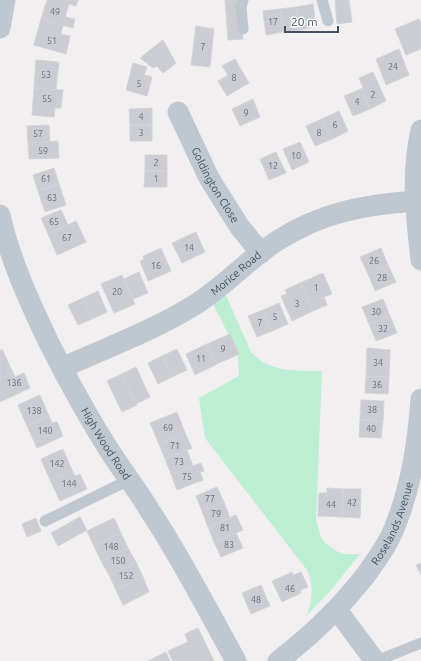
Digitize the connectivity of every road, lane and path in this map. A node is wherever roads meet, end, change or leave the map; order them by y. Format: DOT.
graph roads {
  1 [pos="5,0"];
  2 [pos="243,0"];
  3 [pos="322,0"];
  4 [pos="328,22"];
  5 [pos="0,28"];
  6 [pos="243,30"];
  7 [pos="178,112"];
  8 [pos="421,130"];
  9 [pos="415,201"];
  10 [pos="0,215"];
  11 [pos="261,253"];
  12 [pos="421,260"];
  13 [pos="62,368"];
  14 [pos="421,399"];
  15 [pos="129,480"];
  16 [pos="45,521"];
  17 [pos="337,610"];
  18 [pos="421,643"];
  19 [pos="236,661"];
  20 [pos="278,661"];
  21 [pos="375,661"];
  1 -- 5 [label="street"];
  2 -- 6 [label="lane"];
  3 -- 4 [label="lane"];
  7 -- 11 [label="street, Goldington Close"];
  8 -- 9 [label="street"];
  9 -- 11 [label="street, Morice Road"];
  9 -- 12 [label="street"];
  10 -- 13 [label="street, High Wood Road"];
  11 -- 13 [label="street, Morice Road"];
  13 -- 15 [label="street, High Wood Road"];
  14 -- 17 [label="street, Roselands Avenue"];
  15 -- 16 [label="lane"];
  15 -- 19 [label="street, High Wood Road"];
  17 -- 20 [label="street, Roselands Avenue"];
  17 -- 21 [label="street"];
  18 -- 21 [label="lane"];
}
